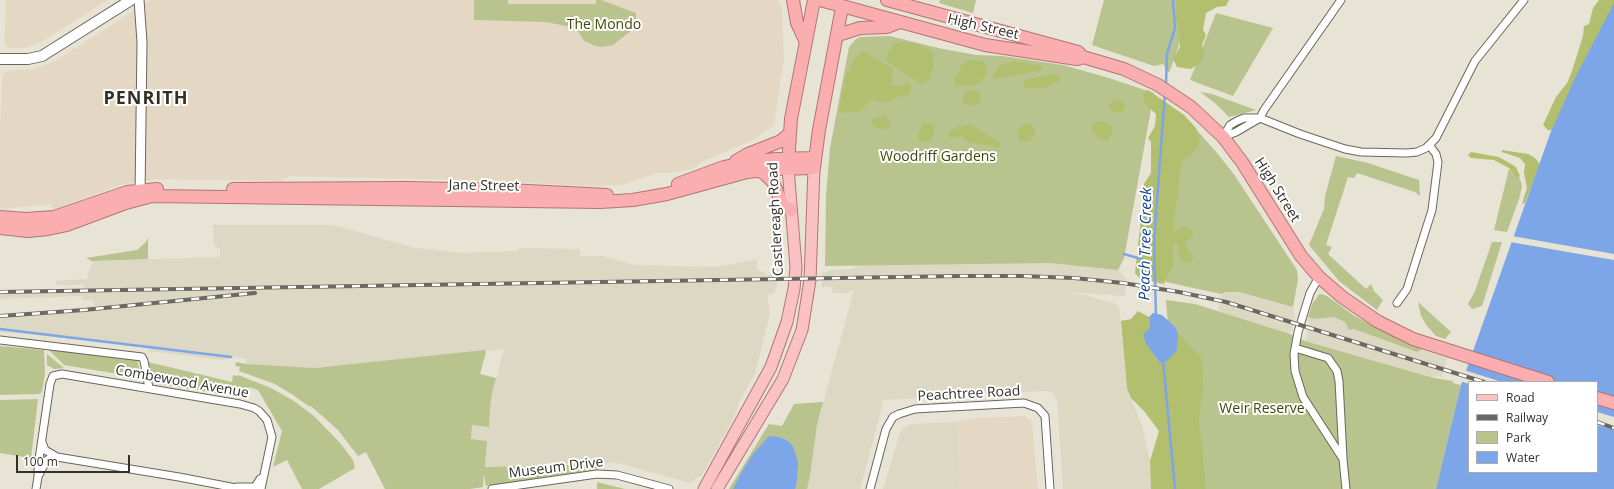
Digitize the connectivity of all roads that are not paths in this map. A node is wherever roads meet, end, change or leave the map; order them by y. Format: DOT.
graph roads {
  1 [pos="131,0"];
  2 [pos="139,0"];
  3 [pos="793,0"];
  4 [pos="814,0"];
  5 [pos="820,0"];
  6 [pos="887,0"];
  7 [pos="1341,0"];
  8 [pos="1524,0"];
  9 [pos="843,3"];
  10 [pos="900,22"];
  11 [pos="838,34"];
  12 [pos="806,42"];
  13 [pos="1083,57"];
  14 [pos="0,59"];
  15 [pos="1260,118"];
  16 [pos="789,134"];
  17 [pos="1223,136"];
  18 [pos="1430,146"];
  19 [pos="815,159"];
  20 [pos="788,163"];
  21 [pos="724,167"];
  22 [pos="759,170"];
  23 [pos="140,194"];
  24 [pos="791,210"];
  25 [pos="0,217"];
  26 [pos="0,228"];
  27 [pos="1319,276"];
  28 [pos="1397,303"];
  29 [pos="0,340"];
  30 [pos="1294,348"];
  31 [pos="1545,381"];
  32 [pos="149,388"];
  33 [pos="1598,398"];
  34 [pos="1614,403"];
  35 [pos="41,440"];
  36 [pos="57,457"];
  37 [pos="1343,459"];
  38 [pos="264,470"];
  39 [pos="38,478"];
  40 [pos="237,488"];
  41 [pos="36,489"];
  42 [pos="261,489"];
  43 [pos="492,489"];
  44 [pos="669,489"];
  45 [pos="704,489"];
  46 [pos="717,489"];
  47 [pos="870,489"];
  48 [pos="1050,489"];
  49 [pos="1346,489"];
  1 -- 14 [label="main road"];
  2 -- 23 [label="street"];
  3 -- 12 [label="highway"];
  4 -- 12 [label="highway, Castlereagh Road"];
  5 -- 9 [label="highway, High Street"];
  6 -- 13 [label="highway, High Street"];
  7 -- 15 [label="street"];
  8 -- 18 [label="street"];
  9 -- 10 [label="highway, High Street"];
  9 -- 11 [label="highway"];
  10 -- 11 [label="highway"];
  10 -- 13 [label="highway, High Street"];
  11 -- 19 [label="highway"];
  12 -- 16 [label="highway, Castlereagh Road"];
  13 -- 17 [label="highway, High Street"];
  15 -- 17 [label="street"];
  15 -- 18 [label="street"];
  16 -- 20 [label="highway, Castlereagh Road"];
  16 -- 21 [label="highway"];
  17 -- 27 [label="highway, High Street"];
  18 -- 28 [label="street"];
  19 -- 20 [label="highway, Jane Street"];
  19 -- 46 [label="main road"];
  20 -- 21 [label="highway, Jane Street"];
  20 -- 22 [label="highway, Jane Street"];
  20 -- 24 [label="main road, Castlereagh Road"];
  21 -- 23 [label="highway, Jane Street"];
  22 -- 23 [label="highway, Jane Street"];
  22 -- 24 [label="highway"];
  23 -- 25 [label="highway"];
  23 -- 26 [label="highway"];
  24 -- 45 [label="main road, Castlereagh Road"];
  27 -- 30 [label="street"];
  27 -- 31 [label="highway, High Street"];
  29 -- 32 [label="street"];
  30 -- 37 [label="street"];
  30 -- 37 [label="street"];
  32 -- 35 [label="street, Combewood Avenue"];
  32 -- 38 [label="street, Combewood Avenue"];
  33 -- 34 [label="highway"];
  35 -- 36 [label="street"];
  35 -- 39 [label="street"];
  36 -- 39 [label="street"];
  36 -- 40 [label="street"];
  37 -- 49 [label="street"];
  38 -- 40 [label="street"];
  38 -- 42 [label="street, Combewood Avenue"];
  39 -- 41 [label="street"];
  43 -- 44 [label="street, Museum Drive"];
  47 -- 48 [label="street, Peachtree Road"];
}
